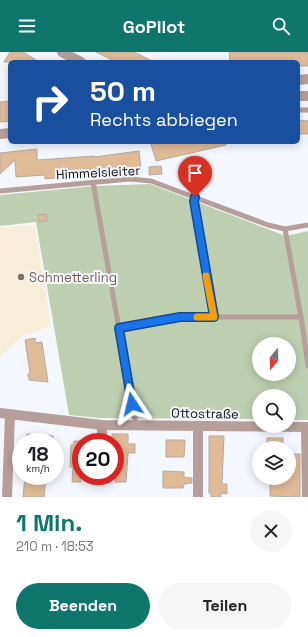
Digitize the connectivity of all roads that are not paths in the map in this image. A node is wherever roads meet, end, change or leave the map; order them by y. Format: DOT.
graph roads {
  1 [pos="62,52"];
  2 [pos="77,60"];
  3 [pos="93,182"];
  4 [pos="0,190"];
  5 [pos="195,197"];
  6 [pos="308,225"];
  7 [pos="285,229"];
  8 [pos="214,317"];
  9 [pos="301,317"];
  10 [pos="119,328"];
  11 [pos="308,366"];
  12 [pos="5,414"];
  13 [pos="102,425"];
  14 [pos="136,425"];
  15 [pos="198,426"];
  16 [pos="307,428"];
  17 [pos="102,433"];
  18 [pos="7,497"];
  19 [pos="198,497"];
  20 [pos="307,497"];
  1 -- 2 [label="street"];
  3 -- 4 [label="lane, Himmelsleiter"];
  3 -- 5 [label="lane, Himmelsleiter"];
  3 -- 10 [label="lane"];
  5 -- 7 [label="lane, Himmelsleiter"];
  5 -- 8 [label="lane"];
  6 -- 7 [label="lane, Himmelsleiter"];
  7 -- 9 [label="lane"];
  8 -- 9 [label="lane"];
  8 -- 10 [label="lane"];
  9 -- 11 [label="lane"];
  10 -- 14 [label="lane"];
  12 -- 13 [label="street, Ottostraße"];
  12 -- 18 [label="street"];
  13 -- 14 [label="street, Ottostraße"];
  13 -- 17 [label="street"];
  14 -- 15 [label="street, Ottostraße"];
  15 -- 16 [label="street, Ottostraße"];
  15 -- 19 [label="street"];
  16 -- 20 [label="street"];
}
